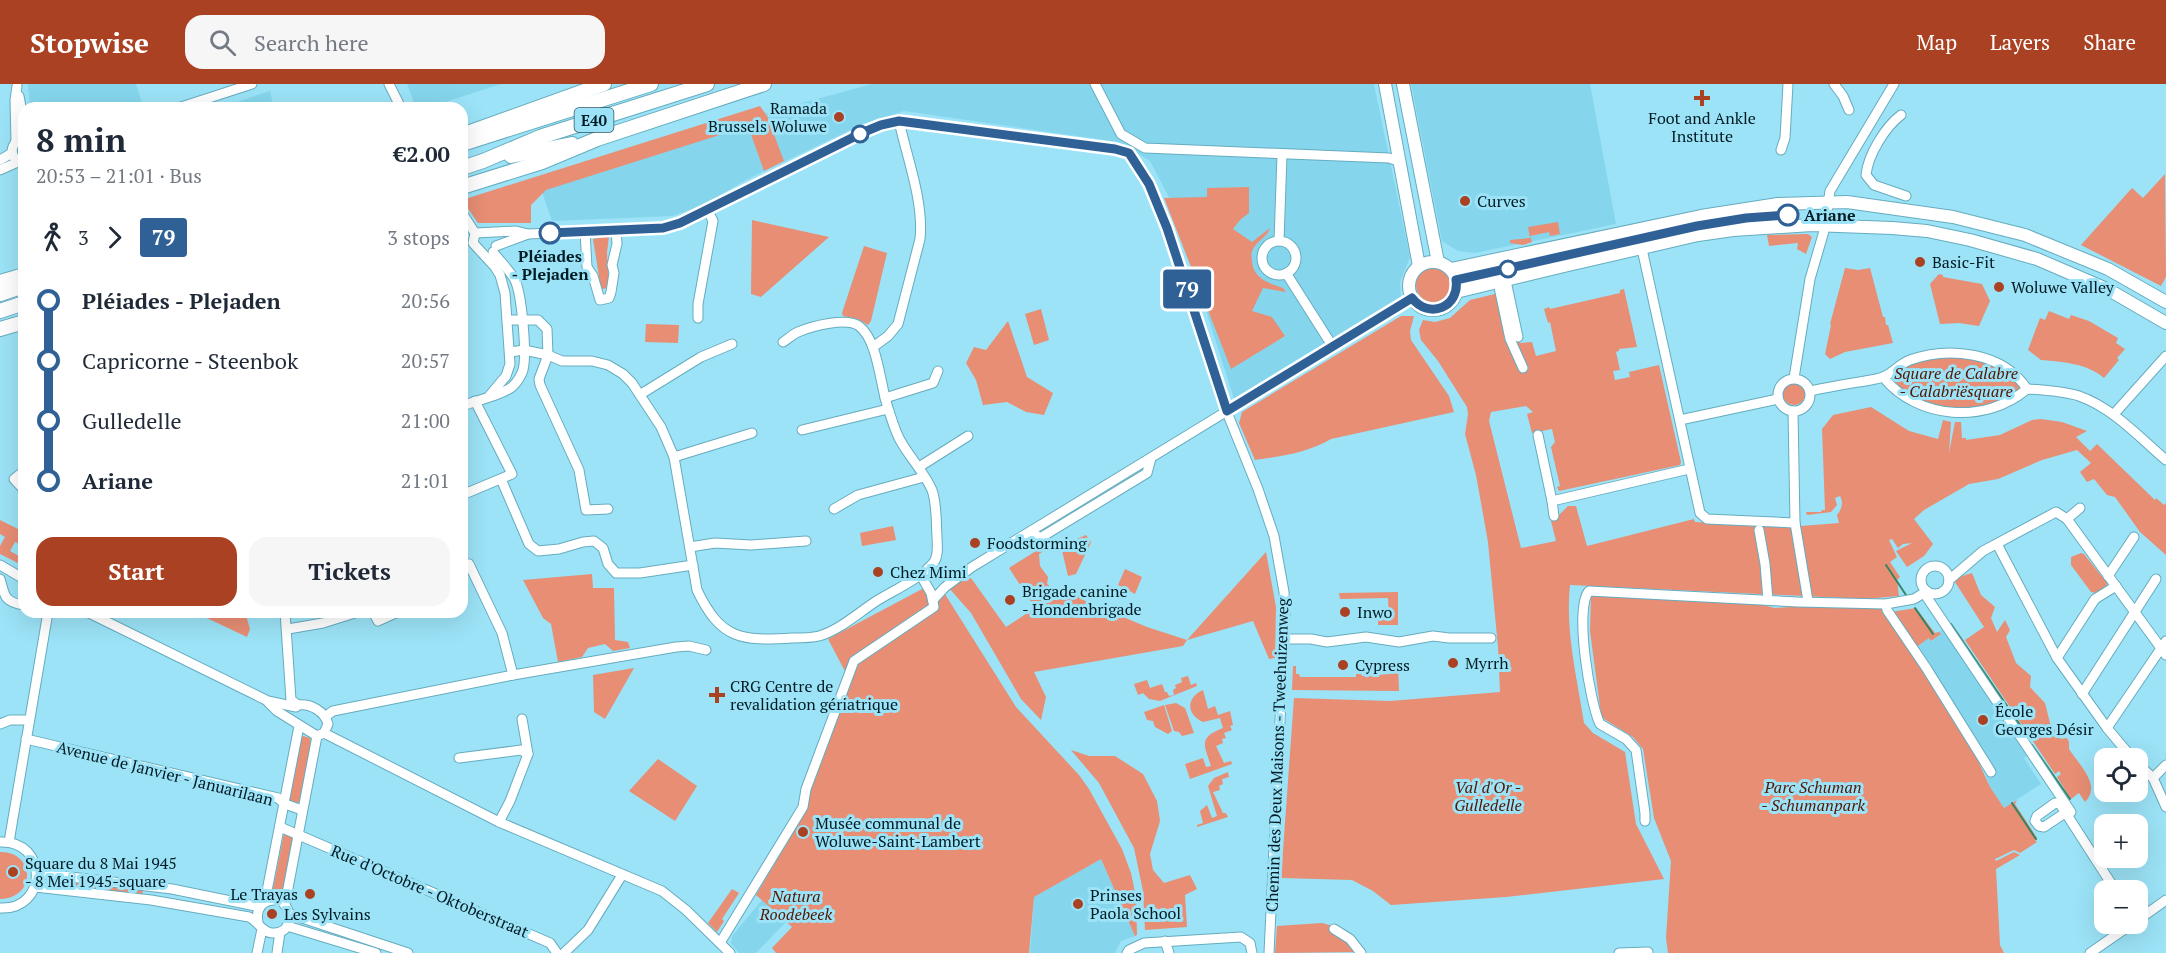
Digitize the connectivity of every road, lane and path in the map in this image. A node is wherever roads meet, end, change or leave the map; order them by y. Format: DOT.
graph roads {
  1 [pos="252,84"];
  2 [pos="604,84"];
  3 [pos="651,84"];
  4 [pos="707,84"];
  5 [pos="764,84"];
  6 [pos="1095,84"];
  7 [pos="1385,84"];
  8 [pos="1403,84"];
  9 [pos="1788,84"];
  10 [pos="1834,84"];
  11 [pos="1894,84"];
  12 [pos="16,85"];
  13 [pos="391,85"];
  14 [pos="20,102"];
  15 [pos="196,102"];
  16 [pos="398,102"];
  17 [pos="1850,110"];
  18 [pos="1901,115"];
  19 [pos="899,121"];
  20 [pos="18,124"];
  21 [pos="468,133"];
  22 [pos="597,139"];
  23 [pos="468,142"];
  24 [pos="18,143"];
  25 [pos="1781,150"];
  26 [pos="12,153"];
  27 [pos="1282,155"];
  28 [pos="18,159"];
  29 [pos="0,160"];
  30 [pos="483,161"];
  31 [pos="1398,161"];
  32 [pos="18,163"];
  33 [pos="468,166"];
  34 [pos="0,170"];
  35 [pos="468,185"];
  36 [pos="1906,196"];
  37 [pos="707,209"];
  38 [pos="1827,214"];
  39 [pos="468,224"];
  40 [pos="616,230"];
  41 [pos="585,231"];
  42 [pos="488,232"];
  43 [pos="528,234"];
  44 [pos="474,236"];
  45 [pos="468,241"];
  46 [pos="1279,241"];
  47 [pos="1642,249"];
  48 [pos="492,251"];
  49 [pos="1438,262"];
  50 [pos="1419,266"];
  51 [pos="1451,270"];
  52 [pos="1286,273"];
  53 [pos="18,277"];
  54 [pos="0,282"];
  55 [pos="1502,284"];
  56 [pos="18,288"];
  57 [pos="1456,292"];
  58 [pos="0,294"];
  59 [pos="1412,298"];
  60 [pos="2166,302"];
  61 [pos="18,305"];
  62 [pos="0,311"];
  63 [pos="698,318"];
  64 [pos="521,319"];
  65 [pos="507,320"];
  66 [pos="2166,323"];
  67 [pos="18,324"];
  68 [pos="0,329"];
  69 [pos="1518,337"];
  70 [pos="783,342"];
  71 [pos="732,344"];
  72 [pos="1333,346"];
  73 [pos="873,347"];
  74 [pos="524,350"];
  75 [pos="510,352"];
  76 [pos="548,355"];
  77 [pos="2166,356"];
  78 [pos="1523,368"];
  79 [pos="938,371"];
  80 [pos="1884,377"];
  81 [pos="1794,378"];
  82 [pos="2027,389"];
  83 [pos="1810,391"];
  84 [pos="641,394"];
  85 [pos="490,395"];
  86 [pos="885,398"];
  87 [pos="1778,399"];
  88 [pos="475,401"];
  89 [pos="468,404"];
  90 [pos="888,409"];
  91 [pos="1227,411"];
  92 [pos="1793,411"];
  93 [pos="2114,414"];
  94 [pos="1680,420"];
  95 [pos="802,430"];
  96 [pos="752,433"];
  97 [pos="1538,435"];
  98 [pos="968,436"];
  99 [pos="674,456"];
  100 [pos="2166,460"];
  101 [pos="919,467"];
  102 [pos="1689,469"];
  103 [pos="924,477"];
  104 [pos="501,479"];
  105 [pos="468,493"];
  106 [pos="1552,501"];
  107 [pos="2080,508"];
  108 [pos="608,509"];
  109 [pos="834,509"];
  110 [pos="1554,516"];
  111 [pos="2067,519"];
  112 [pos="1795,523"];
  113 [pos="1759,530"];
  114 [pos="2134,537"];
  115 [pos="806,541"];
  116 [pos="1997,544"];
  117 [pos="690,547"];
  118 [pos="468,564"];
  119 [pos="0,565"];
  120 [pos="693,565"];
  121 [pos="920,574"];
  122 [pos="18,576"];
  123 [pos="2108,576"];
  124 [pos="18,578"];
  125 [pos="2156,579"];
  126 [pos="1949,580"];
  127 [pos="2115,586"];
  128 [pos="1,587"];
  129 [pos="1926,592"];
  130 [pos="933,600"];
  131 [pos="1768,600"];
  132 [pos="1808,601"];
  133 [pos="5,602"];
  134 [pos="1886,604"];
  135 [pos="2134,612"];
  136 [pos="47,618"];
  137 [pos="97,618"];
  138 [pos="286,618"];
  139 [pos="339,618"];
  140 [pos="288,629"];
  141 [pos="1491,638"];
  142 [pos="1284,639"];
  143 [pos="2164,648"];
  144 [pos="706,650"];
  145 [pos="2057,658"];
  146 [pos="513,675"];
  147 [pos="2082,694"];
  148 [pos="268,701"];
  149 [pos="297,706"];
  150 [pos="326,716"];
  151 [pos="522,719"];
  152 [pos="28,720"];
  153 [pos="296,723"];
  154 [pos="0,724"];
  155 [pos="2108,728"];
  156 [pos="321,735"];
  157 [pos="26,739"];
  158 [pos="2124,748"];
  159 [pos="528,754"];
  160 [pos="459,758"];
  161 [pos="2166,765"];
  162 [pos="1991,772"];
  163 [pos="2148,773"];
  164 [pos="2153,778"];
  165 [pos="285,804"];
  166 [pos="2166,807"];
  167 [pos="302,810"];
  168 [pos="1644,821"];
  169 [pos="499,822"];
  170 [pos="280,827"];
  171 [pos="298,835"];
  172 [pos="4,842"];
  173 [pos="37,873"];
  174 [pos="622,874"];
  175 [pos="2109,880"];
  176 [pos="152,886"];
  177 [pos="35,887"];
  178 [pos="151,900"];
  179 [pos="2166,900"];
  180 [pos="262,904"];
  181 [pos="285,904"];
  182 [pos="0,908"];
  183 [pos="2148,913"];
  184 [pos="290,914"];
  185 [pos="260,926"];
  186 [pos="284,929"];
  187 [pos="1334,930"];
  188 [pos="2118,934"];
  189 [pos="1166,941"];
  190 [pos="720,942"];
  191 [pos="1145,948"];
  192 [pos="386,949"];
  193 [pos="1648,952"];
  194 [pos="257,953"];
  195 [pos="277,953"];
  196 [pos="376,953"];
  197 [pos="408,953"];
  198 [pos="557,953"];
  199 [pos="564,953"];
  200 [pos="730,953"];
  201 [pos="1127,953"];
  202 [pos="1169,953"];
  203 [pos="1252,953"];
  204 [pos="1269,953"];
  205 [pos="1360,953"];
  206 [pos="1619,953"];
  207 [pos="2090,953"];
  1 -- 15 [label="street"];
  2 -- 21 [label="highway, E40"];
  3 -- 23 [label="highway, E40"];
  4 -- 30 [label="highway, E40"];
  5 -- 22 [label="highway, E40"];
  6 -- 27 [label="street"];
  7 -- 31 [label="main road"];
  8 -- 49 [label="main road"];
  9 -- 25 [label="street"];
  10 -- 17 [label="street"];
  11 -- 38 [label="street"];
  12 -- 14 [label="street"];
  12 -- 20 [label="street"];
  13 -- 16 [label="street"];
  18 -- 36 [label="street"];
  19 -- 37 [label="street"];
  19 -- 73 [label="street"];
  19 -- 91 [label="street, Chemin des Deux Maisons - Tweehuizenweg"];
  22 -- 30 [label="highway, E40"];
  22 -- 35 [label="highway, E40"];
  24 -- 26 [label="street"];
  26 -- 28 [label="street"];
  26 -- 29 [label="street"];
  27 -- 31 [label="street"];
  27 -- 46 [label="street"];
  30 -- 33 [label="highway, E40"];
  31 -- 50 [label="main road"];
  32 -- 34 [label="street"];
  37 -- 40 [label="street"];
  37 -- 63 [label="street"];
  38 -- 47 [label="main road"];
  38 -- 51 [label="main road"];
  38 -- 60 [label="main road"];
  38 -- 66 [label="main road"];
  38 -- 81 [label="street"];
  39 -- 44 [label="street"];
  40 -- 41 [label="street"];
  40 -- 41 [label="street"];
  41 -- 43 [label="street"];
  42 -- 43 [label="street"];
  42 -- 44 [label="street"];
  42 -- 48 [label="street"];
  43 -- 48 [label="street"];
  44 -- 45 [label="street"];
  44 -- 48 [label="street"];
  46 -- 52 [label="street"];
  46 -- 52 [label="street"];
  47 -- 55 [label="main road"];
  47 -- 94 [label="street"];
  48 -- 64 [label="street"];
  48 -- 65 [label="street"];
  49 -- 50 [label="main road"];
  49 -- 51 [label="main road"];
  50 -- 59 [label="main road"];
  51 -- 57 [label="main road"];
  52 -- 72 [label="street"];
  53 -- 54 [label="highway"];
  55 -- 57 [label="main road"];
  55 -- 69 [label="street"];
  55 -- 78 [label="street"];
  56 -- 58 [label="highway"];
  57 -- 59 [label="main road"];
  59 -- 72 [label="street"];
  61 -- 62 [label="highway"];
  64 -- 65 [label="street"];
  64 -- 74 [label="street"];
  64 -- 76 [label="street"];
  65 -- 75 [label="street"];
  67 -- 68 [label="highway"];
  70 -- 73 [label="street"];
  71 -- 84 [label="street"];
  72 -- 91 [label="street"];
  73 -- 86 [label="street"];
  74 -- 75 [label="street"];
  74 -- 76 [label="street"];
  74 -- 85 [label="street"];
  75 -- 85 [label="street"];
  76 -- 84 [label="street"];
  76 -- 108 [label="street"];
  77 -- 93 [label="street"];
  79 -- 86 [label="street"];
  80 -- 82 [label="street"];
  80 -- 82 [label="street"];
  80 -- 83 [label="street"];
  81 -- 83 [label="street"];
  81 -- 87 [label="street"];
  82 -- 93 [label="street"];
  83 -- 92 [label="street"];
  84 -- 99 [label="street"];
  85 -- 88 [label="street"];
  86 -- 90 [label="street"];
  87 -- 92 [label="street"];
  87 -- 94 [label="street"];
  88 -- 89 [label="street"];
  88 -- 104 [label="street"];
  90 -- 95 [label="street"];
  90 -- 101 [label="street"];
  91 -- 130 [label="street"];
  91 -- 142 [label="street, Chemin des Deux Maisons - Tweehuizenweg"];
  92 -- 112 [label="street"];
  93 -- 100 [label="street"];
  94 -- 102 [label="street"];
  96 -- 99 [label="street"];
  97 -- 106 [label="street"];
  98 -- 101 [label="street"];
  99 -- 117 [label="street"];
  101 -- 103 [label="street"];
  102 -- 106 [label="street"];
  102 -- 112 [label="street"];
  103 -- 109 [label="street"];
  103 -- 121 [label="street"];
  104 -- 105 [label="street"];
  104 -- 120 [label="street"];
  106 -- 110 [label="street"];
  107 -- 111 [label="street"];
  111 -- 116 [label="street"];
  111 -- 123 [label="street"];
  112 -- 132 [label="street"];
  113 -- 131 [label="street"];
  114 -- 123 [label="street"];
  115 -- 117 [label="street"];
  116 -- 126 [label="street"];
  116 -- 145 [label="street"];
  117 -- 120 [label="street"];
  118 -- 146 [label="street"];
  119 -- 122 [label="street"];
  120 -- 121 [label="street"];
  121 -- 130 [label="street"];
  123 -- 127 [label="street"];
  124 -- 128 [label="street"];
  125 -- 135 [label="street"];
  126 -- 129 [label="street"];
  126 -- 129 [label="street"];
  127 -- 135 [label="street"];
  127 -- 145 [label="street"];
  128 -- 133 [label="street"];
  129 -- 134 [label="street"];
  129 -- 175 [label="street"];
  130 -- 190 [label="street"];
  131 -- 132 [label="street"];
  131 -- 168 [label="street"];
  132 -- 134 [label="street"];
  134 -- 162 [label="street"];
  135 -- 143 [label="street"];
  135 -- 147 [label="street"];
  136 -- 152 [label="street"];
  137 -- 148 [label="street"];
  138 -- 140 [label="street"];
  139 -- 140 [label="street"];
  140 -- 149 [label="street"];
  141 -- 142 [label="street"];
  142 -- 204 [label="street, Chemin des Deux Maisons - Tweehuizenweg"];
  143 -- 155 [label="street"];
  144 -- 146 [label="street"];
  145 -- 147 [label="street"];
  146 -- 150 [label="street"];
  147 -- 155 [label="street"];
  148 -- 149 [label="street"];
  148 -- 153 [label="street"];
  149 -- 150 [label="street"];
  149 -- 153 [label="street"];
  150 -- 156 [label="street"];
  151 -- 159 [label="street"];
  152 -- 154 [label="street"];
  152 -- 157 [label="street"];
  153 -- 156 [label="street"];
  153 -- 165 [label="street"];
  155 -- 158 [label="street"];
  156 -- 167 [label="street"];
  156 -- 169 [label="street"];
  157 -- 165 [label="street, Avenue de Janvier - Januarilaan"];
  157 -- 172 [label="street"];
  159 -- 160 [label="street"];
  159 -- 169 [label="street"];
  161 -- 164 [label="street"];
  163 -- 164 [label="street"];
  164 -- 166 [label="street"];
  165 -- 167 [label="street, Avenue de Janvier - Januarilaan"];
  165 -- 170 [label="street"];
  167 -- 171 [label="street"];
  169 -- 174 [label="street"];
  170 -- 171 [label="street, Rue d'Octobre - Oktoberstraat"];
  170 -- 180 [label="street"];
  171 -- 181 [label="street"];
  171 -- 198 [label="street, Rue d'Octobre - Oktoberstraat"];
  172 -- 173 [label="street"];
  173 -- 176 [label="street"];
  173 -- 177 [label="street"];
  174 -- 190 [label="street"];
  174 -- 199 [label="street"];
  176 -- 178 [label="street"];
  176 -- 180 [label="street"];
  177 -- 178 [label="street"];
  177 -- 182 [label="street"];
  178 -- 185 [label="street"];
  179 -- 183 [label="street"];
  180 -- 181 [label="street"];
  180 -- 185 [label="street"];
  181 -- 184 [label="street"];
  184 -- 186 [label="street"];
  184 -- 192 [label="street"];
  185 -- 186 [label="street"];
  185 -- 194 [label="street"];
  186 -- 195 [label="street"];
  186 -- 196 [label="street"];
  187 -- 205 [label="street"];
  188 -- 207 [label="street"];
  189 -- 191 [label="street"];
  189 -- 202 [label="street"];
  189 -- 203 [label="street"];
  190 -- 200 [label="street"];
  191 -- 201 [label="street"];
  192 -- 197 [label="street"];
  193 -- 206 [label="street"];
}
